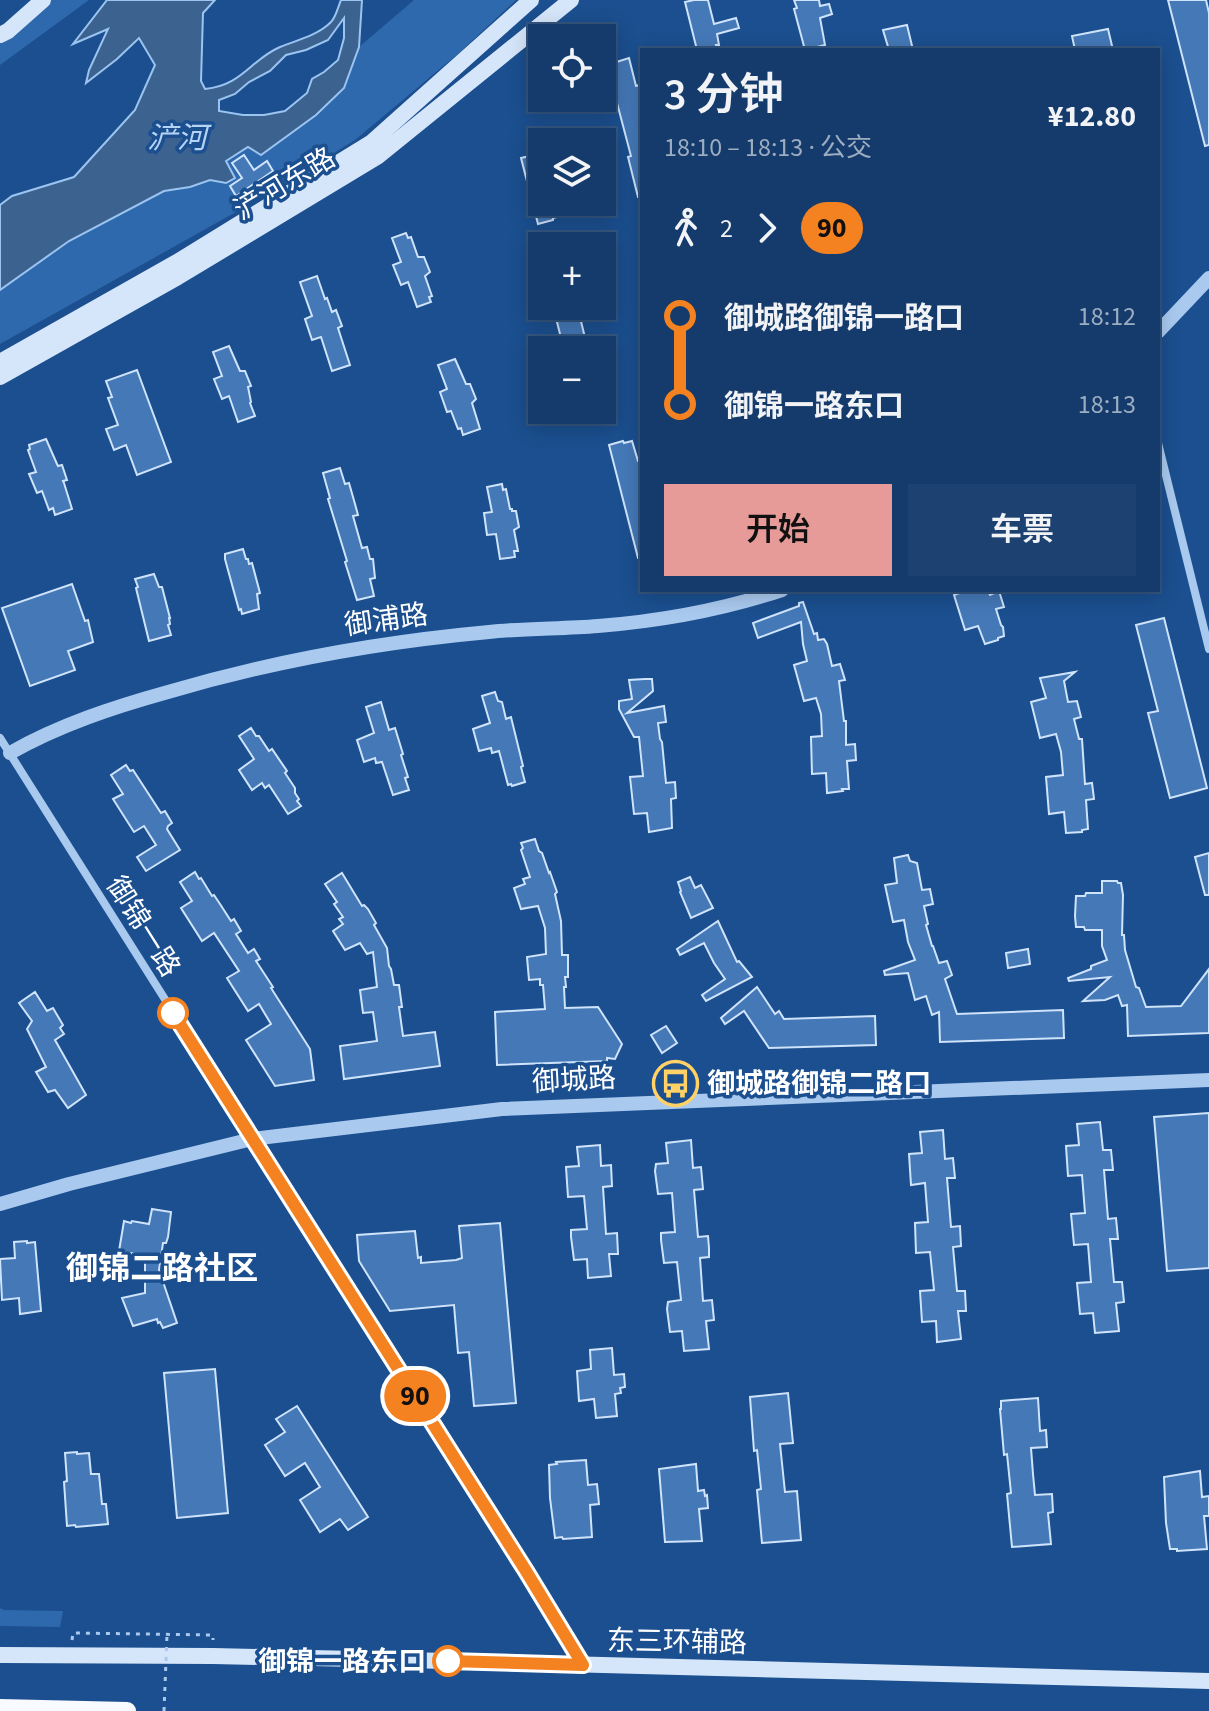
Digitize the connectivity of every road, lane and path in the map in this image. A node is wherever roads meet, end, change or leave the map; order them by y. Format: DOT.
graph roads {
  1 [pos="43,0"];
  2 [pos="531,0"];
  3 [pos="571,0"];
  4 [pos="0,35"];
  5 [pos="1209,278"];
  6 [pos="1160,330"];
  7 [pos="0,362"];
  8 [pos="0,377"];
  9 [pos="1160,451"];
  10 [pos="776,592"];
  11 [pos="1208,636"];
  12 [pos="1209,649"];
  13 [pos="0,738"];
  14 [pos="10,753"];
  15 [pos="1209,1080"];
  16 [pos="252,1139"];
  17 [pos="0,1204"];
  18 [pos="73,1633"];
  19 [pos="167,1635"];
  20 [pos="213,1635"];
  21 [pos="0,1655"];
  22 [pos="583,1665"];
  23 [pos="1209,1681"];
  24 [pos="0,1708"];
  25 [pos="127,1711"];
  26 [pos="164,1711"];
  1 -- 4 [label="main road"];
  2 -- 7 [label="main road, 浐河东路"];
  3 -- 8 [label="main road, 浐河东路"];
  5 -- 6 [label="street"];
  9 -- 11 [label="street"];
  10 -- 14 [label="street, 御浦路"];
  11 -- 12 [label="street"];
  13 -- 14 [label="street, 御锦一路"];
  14 -- 16 [label="street, 御锦一路"];
  15 -- 16 [label="street, 御城路"];
  16 -- 17 [label="street, 御城路"];
  16 -- 22 [label="street, 御锦一路"];
  18 -- 19 [label="path"];
  19 -- 20 [label="path"];
  19 -- 26 [label="path, bridge"];
  21 -- 22 [label="main road, 东三环辅路"];
  22 -- 23 [label="main road, 东三环辅路"];
  24 -- 25 [label="highway"];
}
